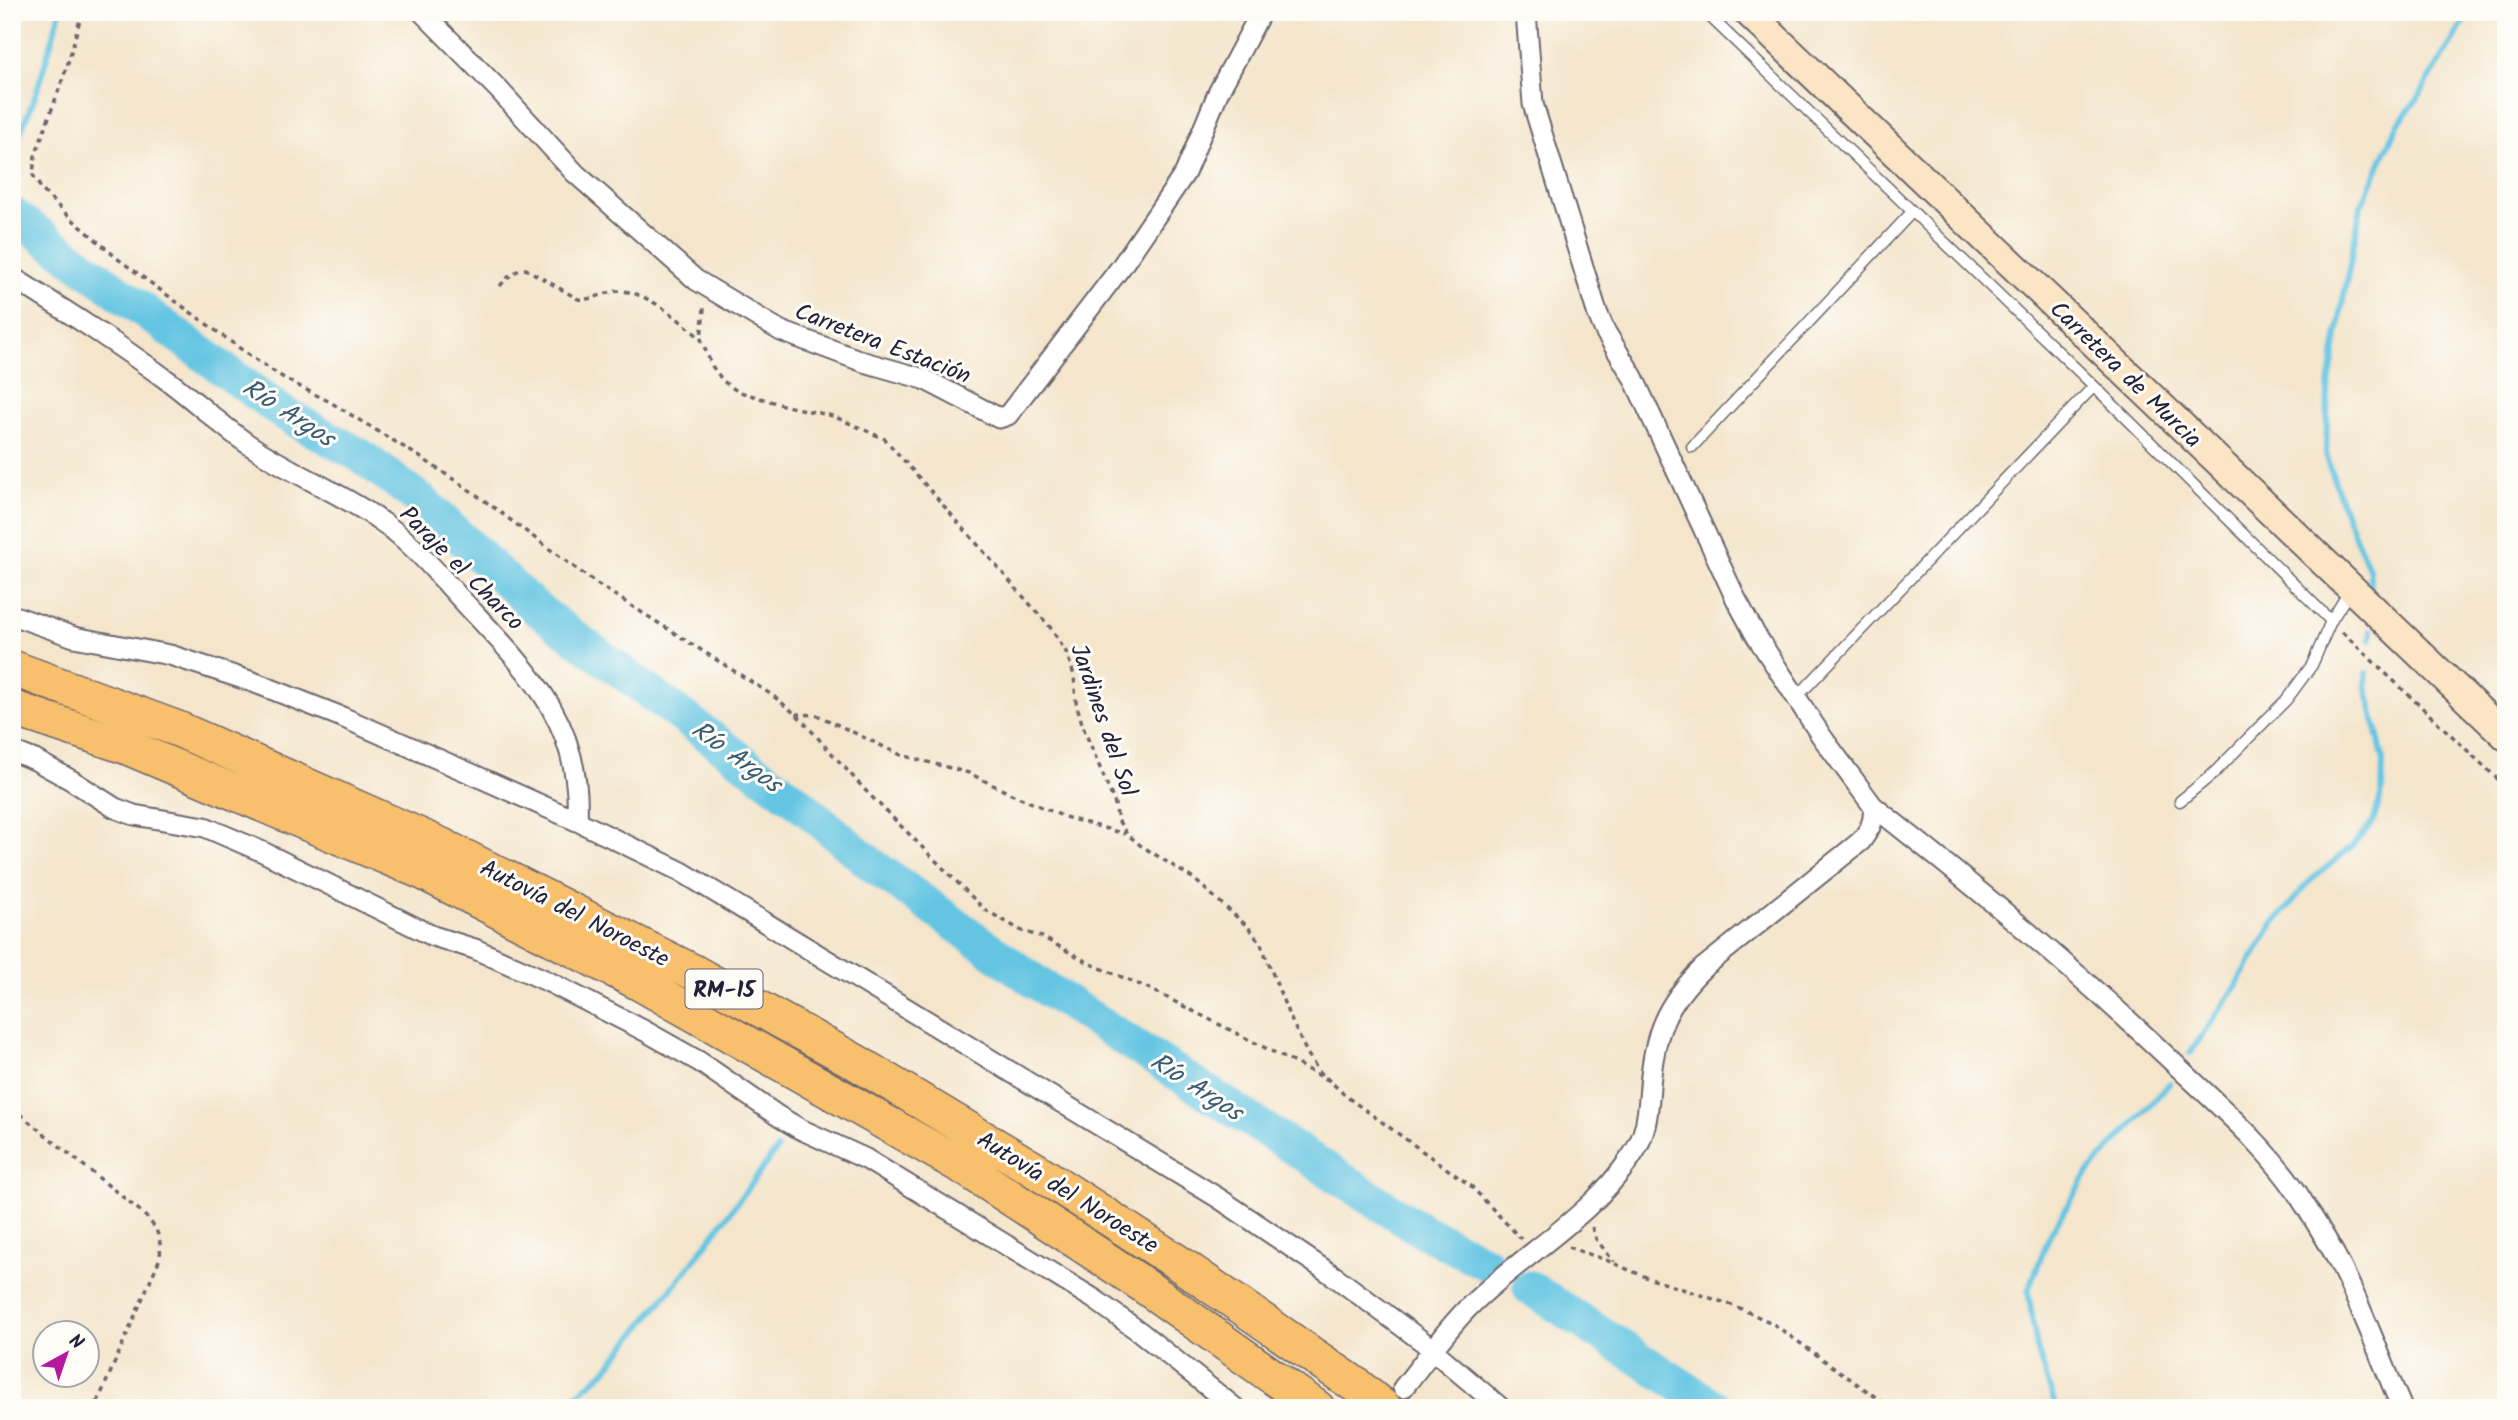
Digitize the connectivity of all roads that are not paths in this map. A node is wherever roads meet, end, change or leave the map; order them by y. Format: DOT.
graph roads {
  1 [pos="422,12"];
  2 [pos="1261,12"];
  3 [pos="1527,12"];
  4 [pos="1705,12"];
  5 [pos="1748,12"];
  6 [pos="1912,212"];
  7 [pos="12,277"];
  8 [pos="2094,387"];
  9 [pos="1692,447"];
  10 [pos="2351,589"];
  11 [pos="12,615"];
  12 [pos="2331,621"];
  13 [pos="12,668"];
  14 [pos="1796,698"];
  15 [pos="12,708"];
  16 [pos="2506,736"];
  17 [pos="12,751"];
  18 [pos="2180,801"];
  19 [pos="1873,806"];
  20 [pos="577,821"];
  21 [pos="1433,1351"];
  22 [pos="1393,1398"];
  23 [pos="1235,1408"];
  24 [pos="1317,1408"];
  25 [pos="1501,1408"];
  26 [pos="2402,1408"];
  1 -- 2 [label="street, Carretera Estación"];
  3 -- 14 [label="street"];
  4 -- 6 [label="lane"];
  5 -- 10 [label="main road, Carretera de Murcia"];
  6 -- 8 [label="lane"];
  6 -- 9 [label="lane"];
  7 -- 20 [label="street, Paraje el Charco"];
  8 -- 12 [label="lane"];
  8 -- 14 [label="lane"];
  10 -- 12 [label="lane"];
  10 -- 16 [label="main road, Carretera de Murcia"];
  11 -- 20 [label="street"];
  12 -- 18 [label="lane"];
  13 -- 22 [label="highway, Autovía del Noroeste / RM-15"];
  14 -- 19 [label="street"];
  15 -- 24 [label="highway, Autovía del Noroeste / RM-15"];
  17 -- 23 [label="street"];
  19 -- 21 [label="street"];
  19 -- 26 [label="street"];
  20 -- 21 [label="street"];
  21 -- 22 [label="street"];
  21 -- 25 [label="street"];
}
